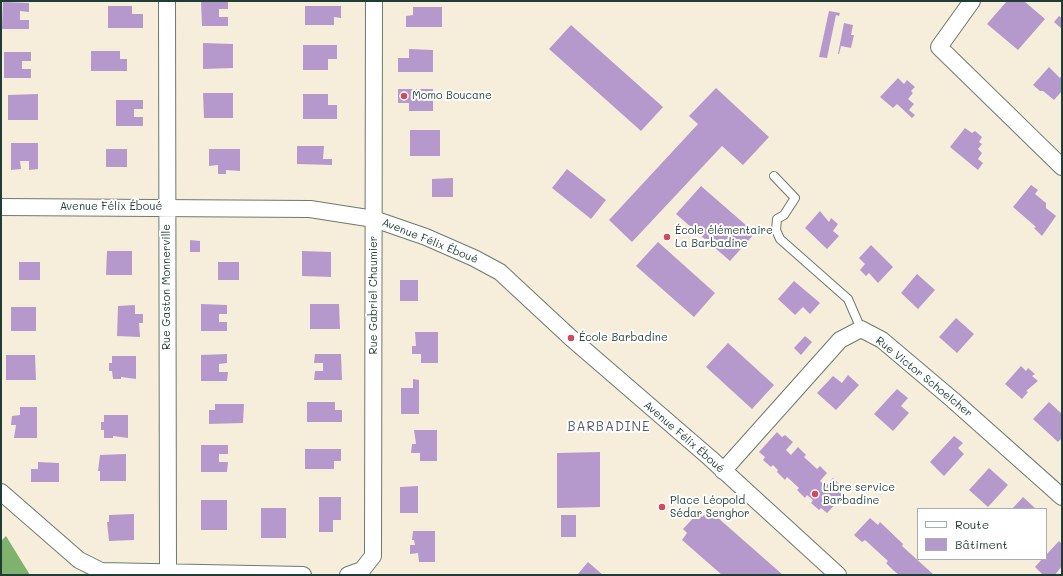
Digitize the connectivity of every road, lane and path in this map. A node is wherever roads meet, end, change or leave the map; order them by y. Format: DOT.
graph roads {
  1 [pos="167,1"];
  2 [pos="374,1"];
  3 [pos="972,1"];
  4 [pos="1062,167"];
  5 [pos="774,176"];
  6 [pos="1,206"];
  7 [pos="167,207"];
  8 [pos="374,219"];
  9 [pos="860,329"];
  10 [pos="723,471"];
  11 [pos="1,492"];
  12 [pos="1062,497"];
  13 [pos="168,574"];
  14 [pos="304,575"];
  15 [pos="348,575"];
  16 [pos="838,575"];
  1 -- 7 [label="street, Rue Gaston Monnerville"];
  2 -- 8 [label="street, Rue Gabriel Chaumier"];
  3 -- 4 [label="street"];
  5 -- 9 [label="lane"];
  6 -- 7 [label="street, Avenue Félix Éboué"];
  7 -- 8 [label="street, Avenue Félix Éboué"];
  7 -- 13 [label="street, Rue Gaston Monnerville"];
  8 -- 10 [label="street, Avenue Félix Éboué"];
  8 -- 15 [label="street, Rue Gabriel Chaumier"];
  9 -- 10 [label="street"];
  9 -- 12 [label="street, Rue Victor Schoelcher"];
  10 -- 16 [label="street, Avenue Félix Éboué"];
  11 -- 13 [label="street"];
  13 -- 14 [label="street"];
}
